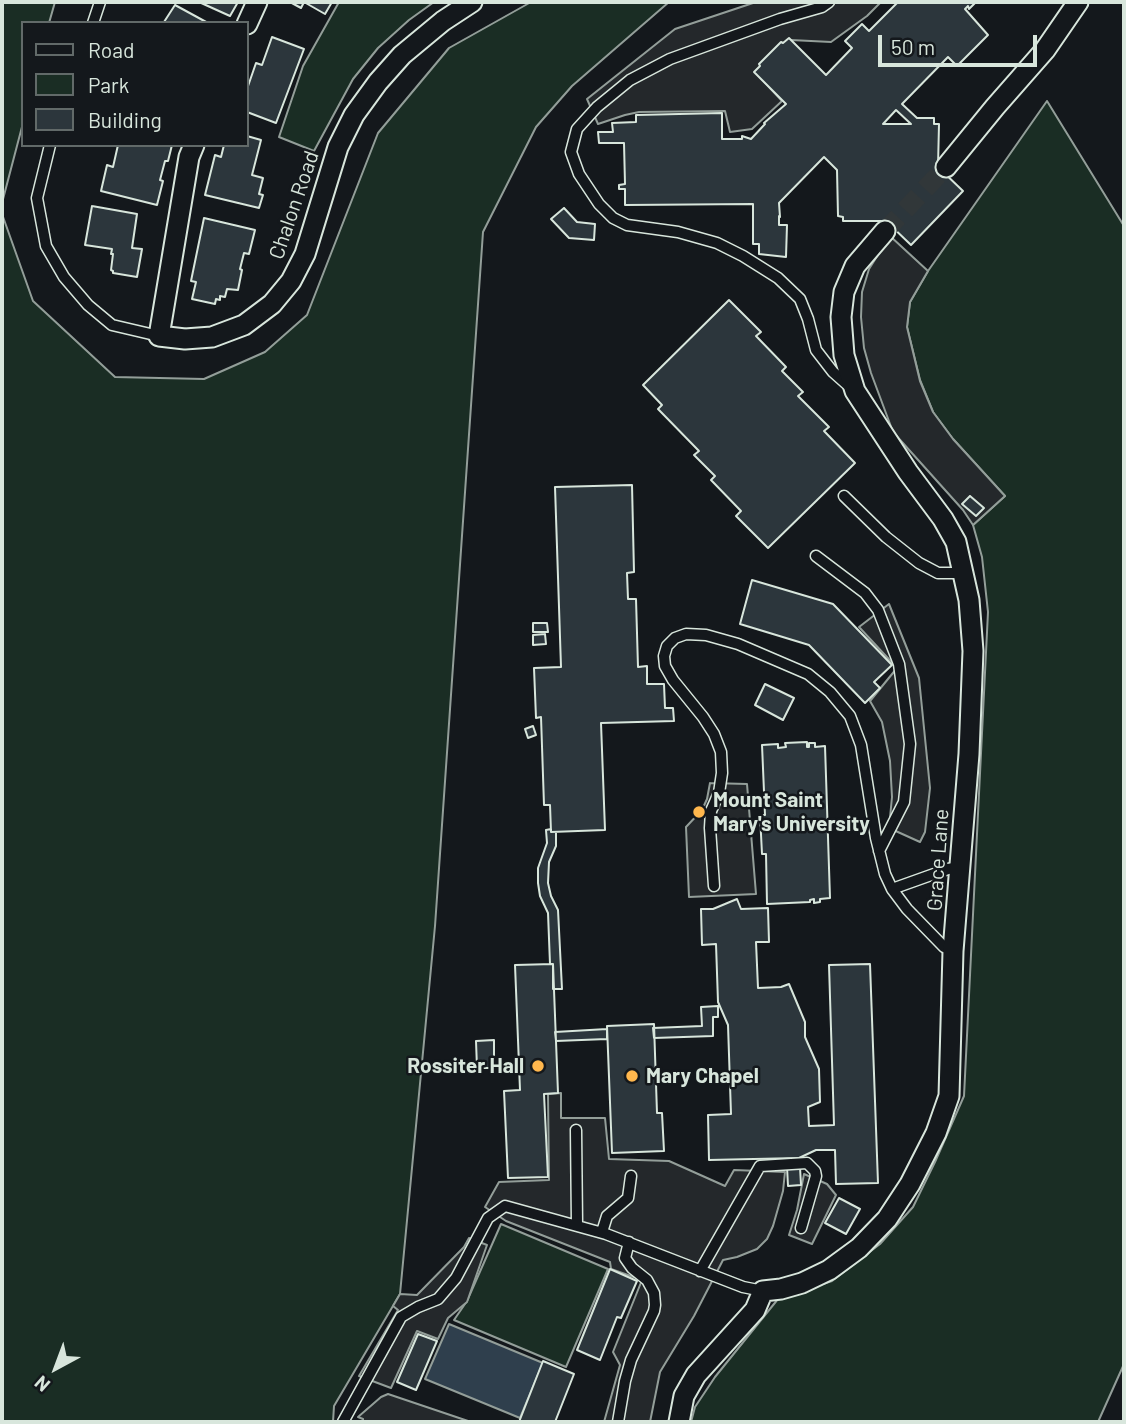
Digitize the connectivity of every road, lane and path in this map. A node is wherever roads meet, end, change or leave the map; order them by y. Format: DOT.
graph roads {
  1 [pos="100,2"];
  2 [pos="257,2"];
  3 [pos="472,2"];
  4 [pos="829,2"];
  5 [pos="1078,2"];
  6 [pos="94,21"];
  7 [pos="248,22"];
  8 [pos="50,147"];
  9 [pos="193,147"];
  10 [pos="946,167"];
  11 [pos="885,231"];
  12 [pos="159,336"];
  13 [pos="855,391"];
  14 [pos="844,496"];
  15 [pos="816,556"];
  16 [pos="963,573"];
  17 [pos="879,850"];
  18 [pos="960,867"];
  19 [pos="714,886"];
  20 [pos="892,889"];
  21 [pos="953,951"];
  22 [pos="576,1129"];
  23 [pos="631,1176"];
  24 [pos="577,1225"];
  25 [pos="801,1228"];
  26 [pos="602,1232"];
  27 [pos="629,1242"];
  28 [pos="700,1271"];
  29 [pos="762,1291"];
  30 [pos="343,1422"];
  31 [pos="618,1422"];
  32 [pos="679,1422"];
  1 -- 6 [label="lane"];
  2 -- 7 [label="street"];
  3 -- 12 [label="street, Chalon Road"];
  4 -- 13 [label="lane"];
  5 -- 10 [label="street"];
  8 -- 12 [label="lane, Chalon Road"];
  9 -- 12 [label="street"];
  11 -- 13 [label="street, Grace Lane"];
  13 -- 16 [label="street, Grace Lane"];
  14 -- 16 [label="lane"];
  15 -- 17 [label="lane"];
  16 -- 18 [label="street, Grace Lane"];
  17 -- 19 [label="lane"];
  17 -- 20 [label="lane"];
  18 -- 20 [label="lane"];
  18 -- 21 [label="street, Grace Lane"];
  20 -- 21 [label="lane"];
  21 -- 29 [label="street, Grace Lane"];
  22 -- 24 [label="lane"];
  23 -- 26 [label="lane"];
  24 -- 26 [label="lane"];
  24 -- 30 [label="lane"];
  25 -- 28 [label="lane"];
  26 -- 27 [label="lane"];
  27 -- 28 [label="lane"];
  27 -- 31 [label="lane"];
  28 -- 29 [label="lane"];
  29 -- 32 [label="street"];
}
